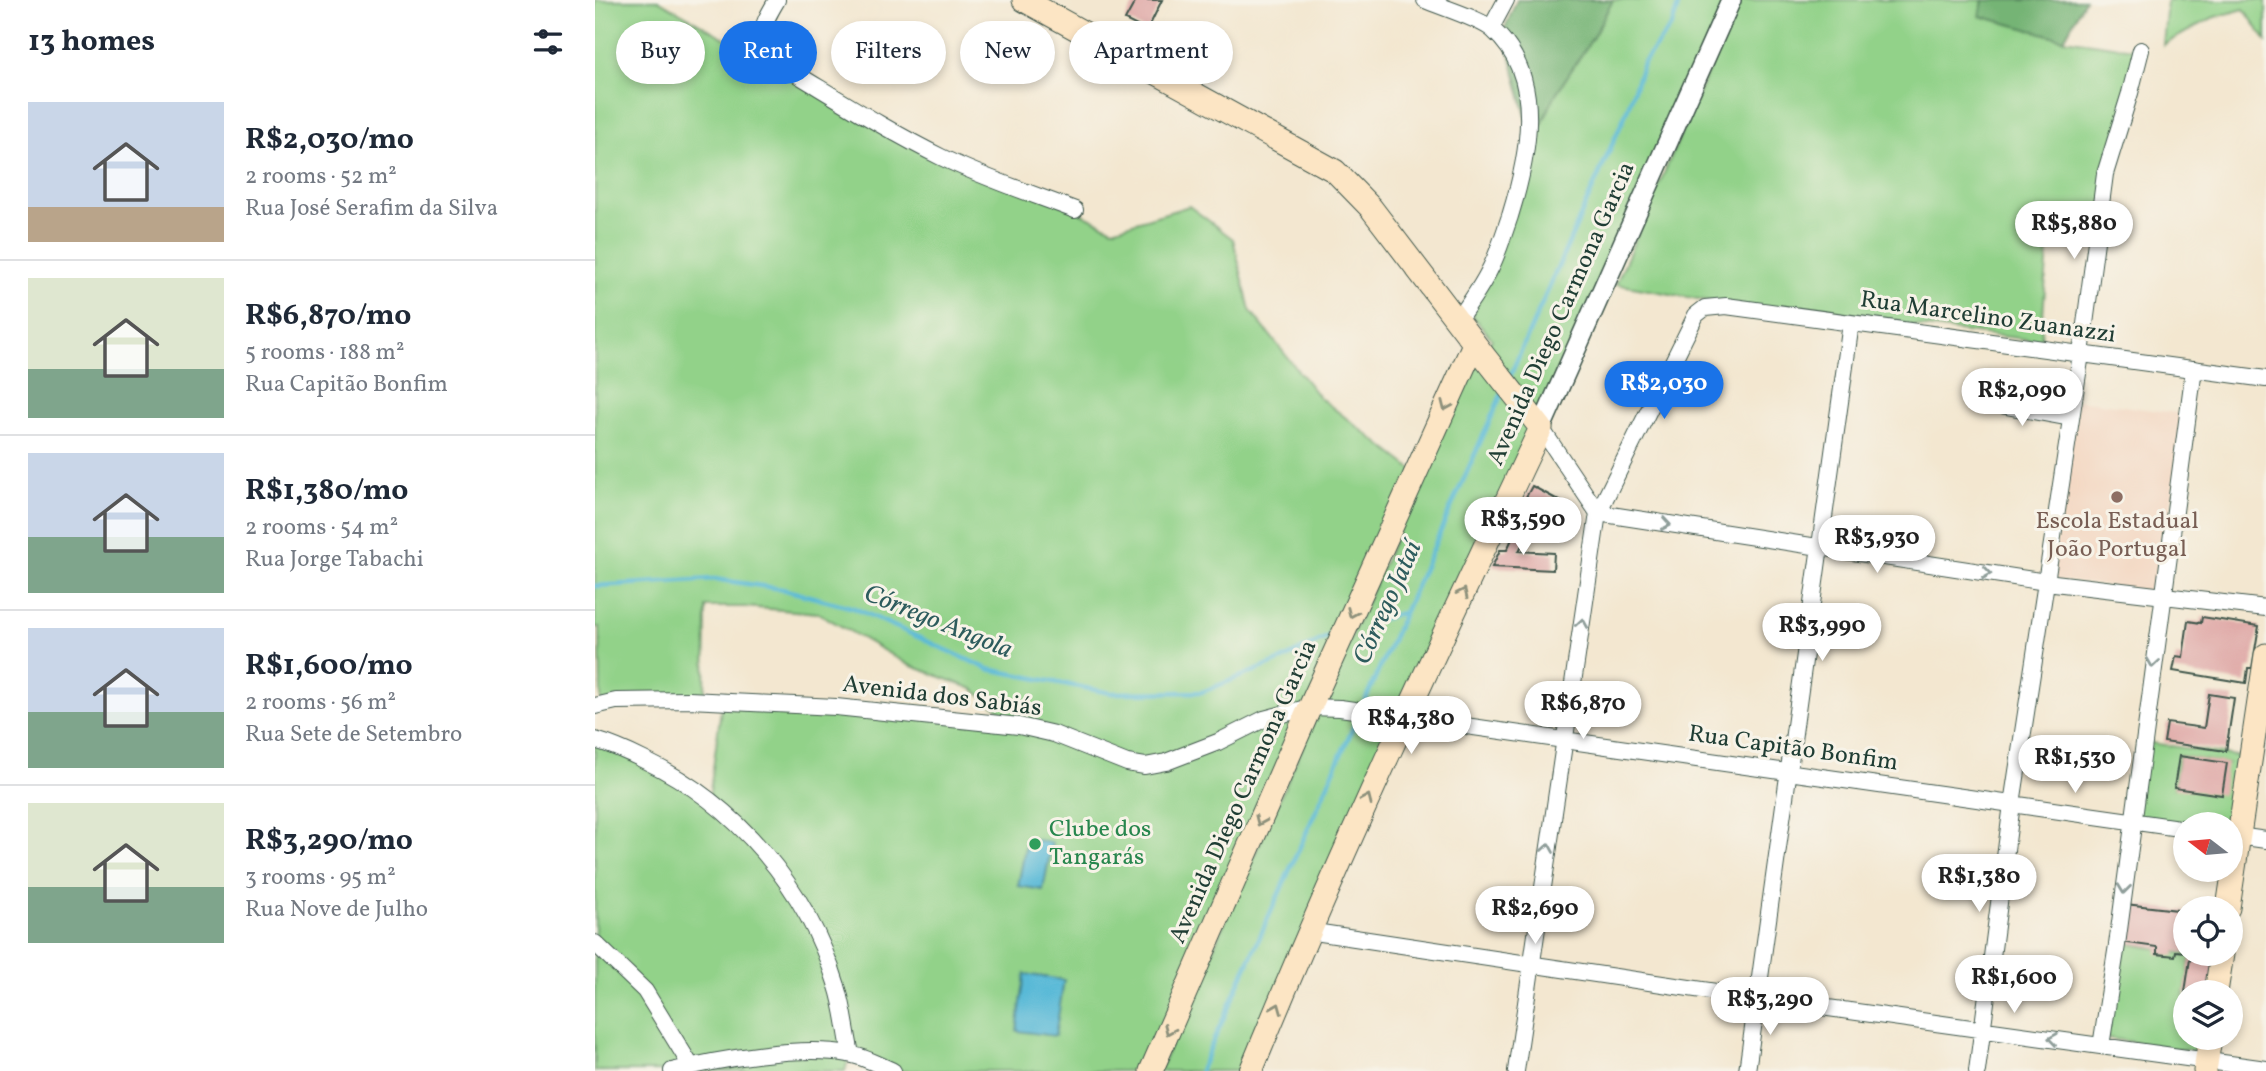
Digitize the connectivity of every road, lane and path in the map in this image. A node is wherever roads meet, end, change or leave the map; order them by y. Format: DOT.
graph roads {
  1 [pos="777,0"];
  2 [pos="1024,0"];
  3 [pos="1425,0"];
  4 [pos="1506,0"];
  5 [pos="1731,0"];
  6 [pos="1491,28"];
  7 [pos="2141,50"];
  8 [pos="1075,209"];
  9 [pos="1457,321"];
  10 [pos="1851,323"];
  11 [pos="1479,350"];
  12 [pos="2081,354"];
  13 [pos="2194,369"];
  14 [pos="2266,379"];
  15 [pos="1979,401"];
  16 [pos="2071,418"];
  17 [pos="1537,423"];
  18 [pos="1598,513"];
  19 [pos="1819,548"];
  20 [pos="2046,582"];
  21 [pos="2162,596"];
  22 [pos="2266,608"];
  23 [pos="2266,655"];
  24 [pos="595,706"];
  25 [pos="1310,707"];
  26 [pos="1404,716"];
  27 [pos="595,740"];
  28 [pos="1564,740"];
  29 [pos="1789,771"];
  30 [pos="2012,804"];
  31 [pos="2239,812"];
  32 [pos="2132,822"];
  33 [pos="2173,827"];
  34 [pos="2243,837"];
  35 [pos="2266,840"];
  36 [pos="1308,931"];
  37 [pos="595,943"];
  38 [pos="1530,964"];
  39 [pos="1756,998"];
  40 [pos="1983,1029"];
  41 [pos="2101,1046"];
  42 [pos="851,1054"];
  43 [pos="691,1066"];
  44 [pos="2206,1066"];
  45 [pos="2266,1069"];
  46 [pos="672,1071"];
  47 [pos="893,1071"];
  48 [pos="1150,1071"];
  49 [pos="1251,1071"];
  50 [pos="1515,1071"];
  51 [pos="1747,1071"];
  52 [pos="1977,1071"];
  1 -- 8 [label="street"];
  2 -- 9 [label="main road"];
  3 -- 6 [label="street"];
  4 -- 6 [label="street"];
  5 -- 17 [label="street, Avenida Diego Carmona Garcia"];
  6 -- 9 [label="street"];
  7 -- 12 [label="street"];
  9 -- 11 [label="main road"];
  10 -- 12 [label="street, Rua Marcelino Zuanazzi"];
  10 -- 18 [label="street, Rua Marcelino Zuanazzi"];
  10 -- 19 [label="street"];
  11 -- 17 [label="main road"];
  11 -- 25 [label="main road, Avenida Diego Carmona Garcia, one-way"];
  12 -- 13 [label="street, Rua Marcelino Zuanazzi"];
  12 -- 16 [label="street"];
  13 -- 14 [label="street, Rua Marcelino Zuanazzi"];
  13 -- 21 [label="street"];
  15 -- 16 [label="street"];
  16 -- 20 [label="street"];
  17 -- 18 [label="street"];
  26 -- 17 [label="main road, Avenida Diego Carmona Garcia, one-way"];
  18 -- 19 [label="street, one-way"];
  28 -- 18 [label="street, one-way"];
  19 -- 20 [label="street, one-way"];
  19 -- 29 [label="street"];
  20 -- 21 [label="street"];
  20 -- 30 [label="street"];
  21 -- 22 [label="street"];
  21 -- 32 [label="street, one-way"];
  23 -- 31 [label="main road"];
  24 -- 25 [label="street, Avenida dos Sabiás"];
  25 -- 26 [label="street, Rua Capitão Bonfim"];
  25 -- 48 [label="main road, Avenida Diego Carmona Garcia, one-way"];
  26 -- 28 [label="street, Rua Capitão Bonfim"];
  36 -- 26 [label="main road, Avenida Diego Carmona Garcia, one-way"];
  27 -- 42 [label="street"];
  28 -- 29 [label="street, Rua Capitão Bonfim"];
  38 -- 28 [label="street, one-way"];
  29 -- 30 [label="street, Rua Capitão Bonfim"];
  29 -- 39 [label="street"];
  30 -- 32 [label="street, Rua Capitão Bonfim"];
  30 -- 40 [label="street"];
  32 -- 33 [label="street, Rua Capitão Bonfim"];
  32 -- 41 [label="street, one-way"];
  34 -- 35 [label="street"];
  36 -- 38 [label="street"];
  49 -- 36 [label="main road, Avenida Diego Carmona Garcia, one-way"];
  37 -- 43 [label="street"];
  38 -- 39 [label="street"];
  38 -- 50 [label="street"];
  39 -- 40 [label="street"];
  39 -- 51 [label="street"];
  41 -- 40 [label="street, one-way"];
  40 -- 52 [label="street"];
  41 -- 44 [label="street"];
  42 -- 43 [label="street"];
  42 -- 47 [label="street"];
  43 -- 46 [label="street"];
  44 -- 45 [label="street"];
}
